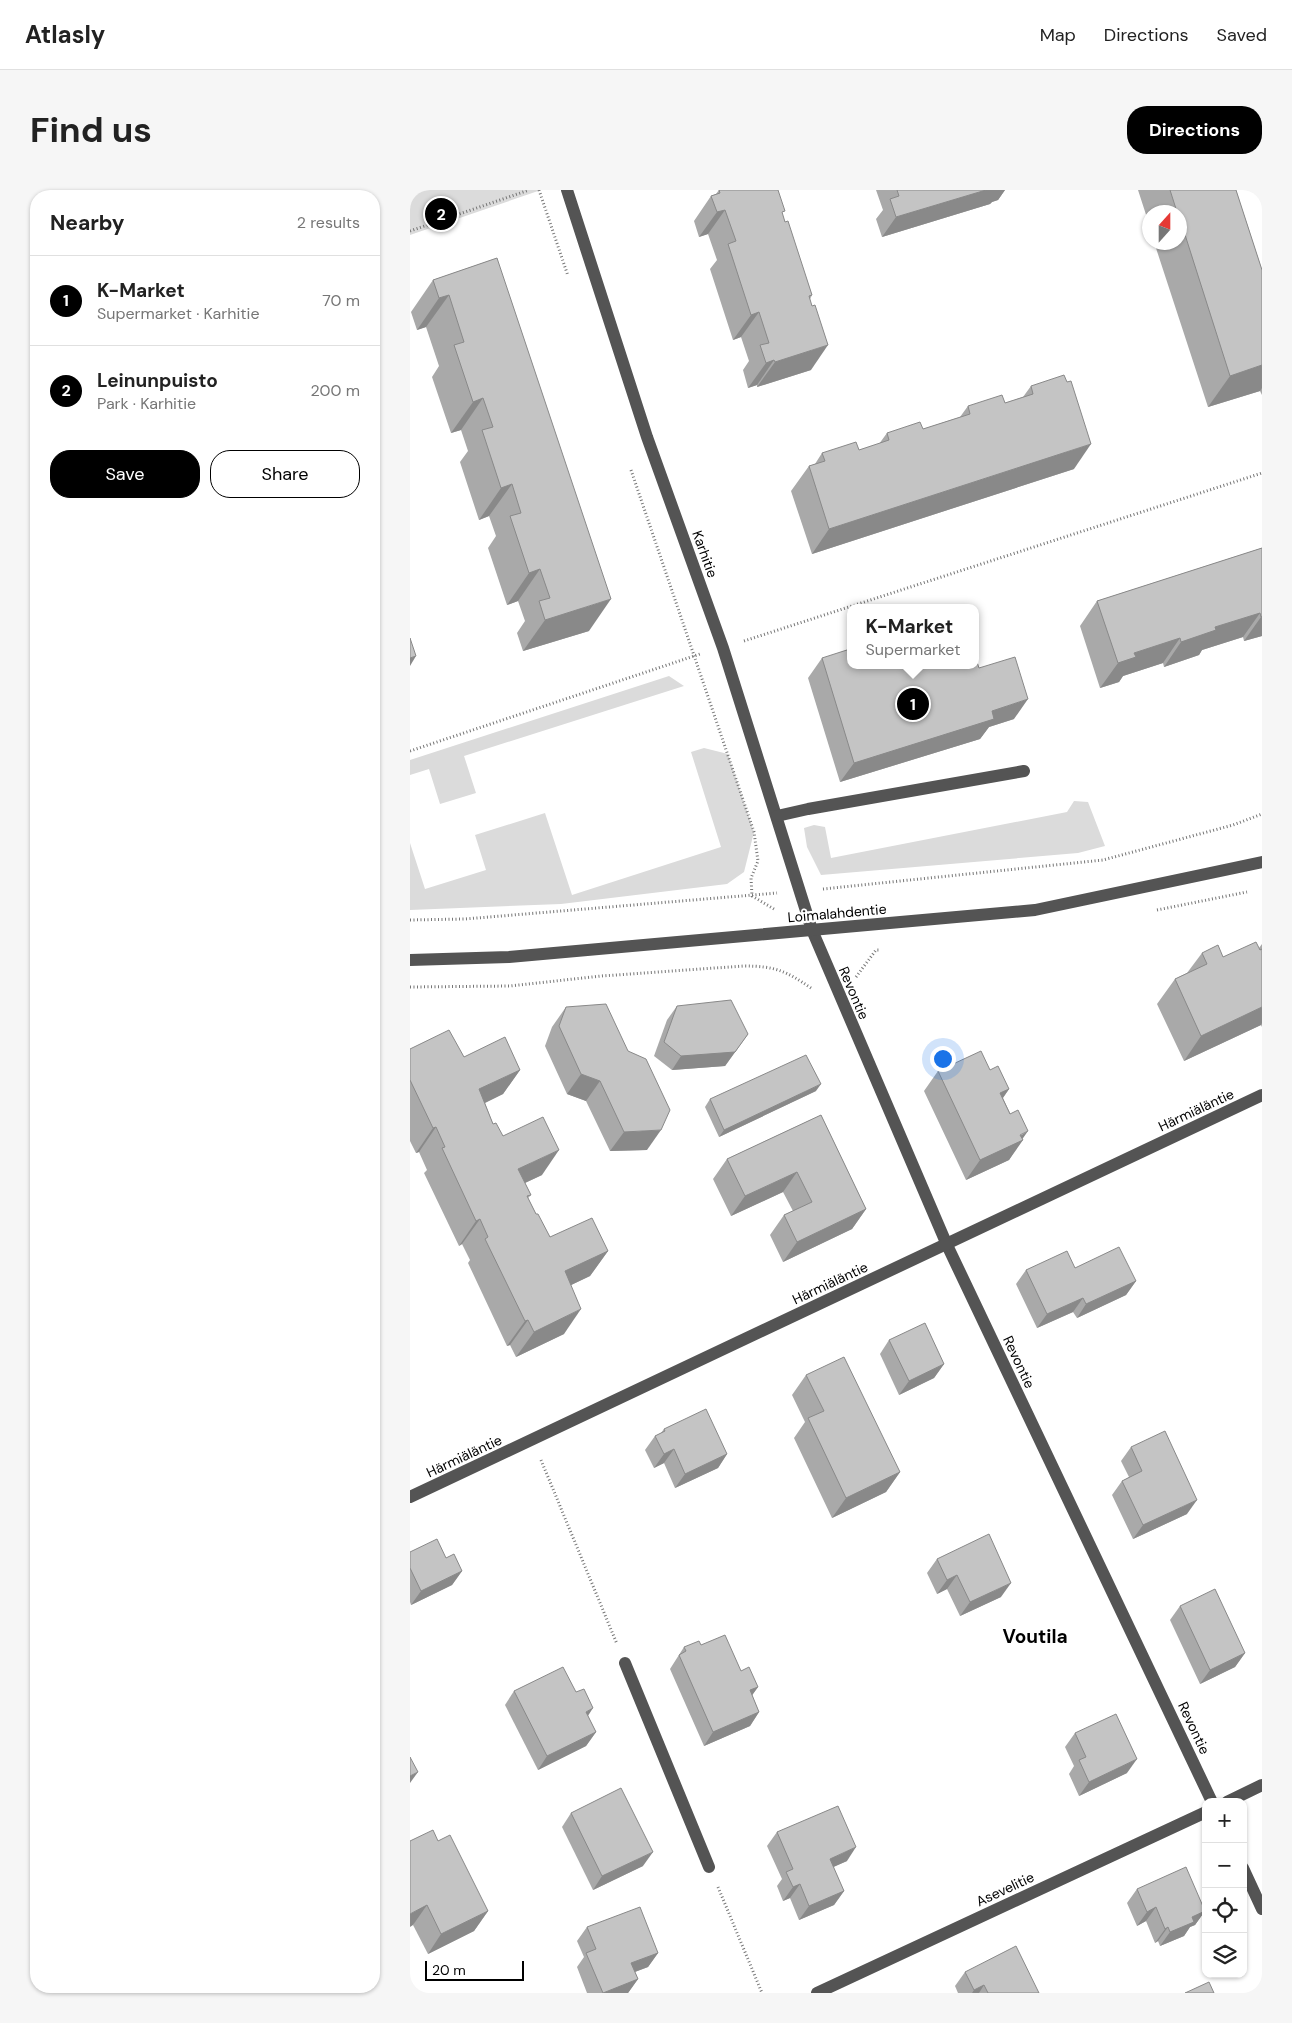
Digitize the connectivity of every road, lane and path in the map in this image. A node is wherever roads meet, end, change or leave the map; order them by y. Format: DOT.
graph roads {
  1 [pos="529,190"];
  2 [pos="539,190"];
  3 [pos="567,190"];
  4 [pos="410,231"];
  5 [pos="570,282"];
  6 [pos="631,468"];
  7 [pos="1262,473"];
  8 [pos="859,604"];
  9 [pos="847,608"];
  10 [pos="724,648"];
  11 [pos="694,655"];
  12 [pos="410,751"];
  13 [pos="1024,771"];
  14 [pos="1262,814"];
  15 [pos="777,816"];
  16 [pos="1262,862"];
  17 [pos="800,891"];
  18 [pos="752,896"];
  19 [pos="777,911"];
  20 [pos="410,920"];
  21 [pos="812,930"];
  22 [pos="410,960"];
  23 [pos="410,987"];
  24 [pos="835,987"];
  25 [pos="1262,1095"];
  26 [pos="947,1245"];
  27 [pos="410,1497"];
  28 [pos="625,1663"];
  29 [pos="1262,1785"];
  30 [pos="1210,1798"];
  31 [pos="1235,1798"];
  32 [pos="1202,1814"];
  33 [pos="709,1867"];
  34 [pos="1247,1877"];
  35 [pos="1262,1909"];
  36 [pos="817,1993"];
  1 -- 4 [label="path"];
  2 -- 5 [label="path"];
  3 -- 10 [label="street, Karhitie"];
  6 -- 11 [label="path"];
  7 -- 8 [label="path"];
  9 -- 10 [label="path"];
  10 -- 11 [label="path"];
  10 -- 15 [label="street, Karhitie"];
  11 -- 12 [label="path"];
  11 -- 18 [label="path"];
  13 -- 15 [label="street"];
  14 -- 17 [label="path"];
  15 -- 17 [label="street, Karhitie"];
  16 -- 21 [label="street, Loimalahdentie"];
  17 -- 18 [label="path"];
  17 -- 21 [label="street, Karhitie"];
  18 -- 19 [label="path"];
  18 -- 20 [label="path"];
  21 -- 22 [label="street, Loimalahdentie"];
  21 -- 24 [label="street, Revontie"];
  23 -- 24 [label="path"];
  24 -- 26 [label="street, Revontie"];
  25 -- 26 [label="street, Härmiäläntie"];
  26 -- 27 [label="street, Härmiäläntie"];
  26 -- 30 [label="street, Revontie"];
  28 -- 33 [label="street"];
  29 -- 31 [label="street"];
  32 -- 36 [label="street, Asevelitie"];
  34 -- 35 [label="street"];
}
